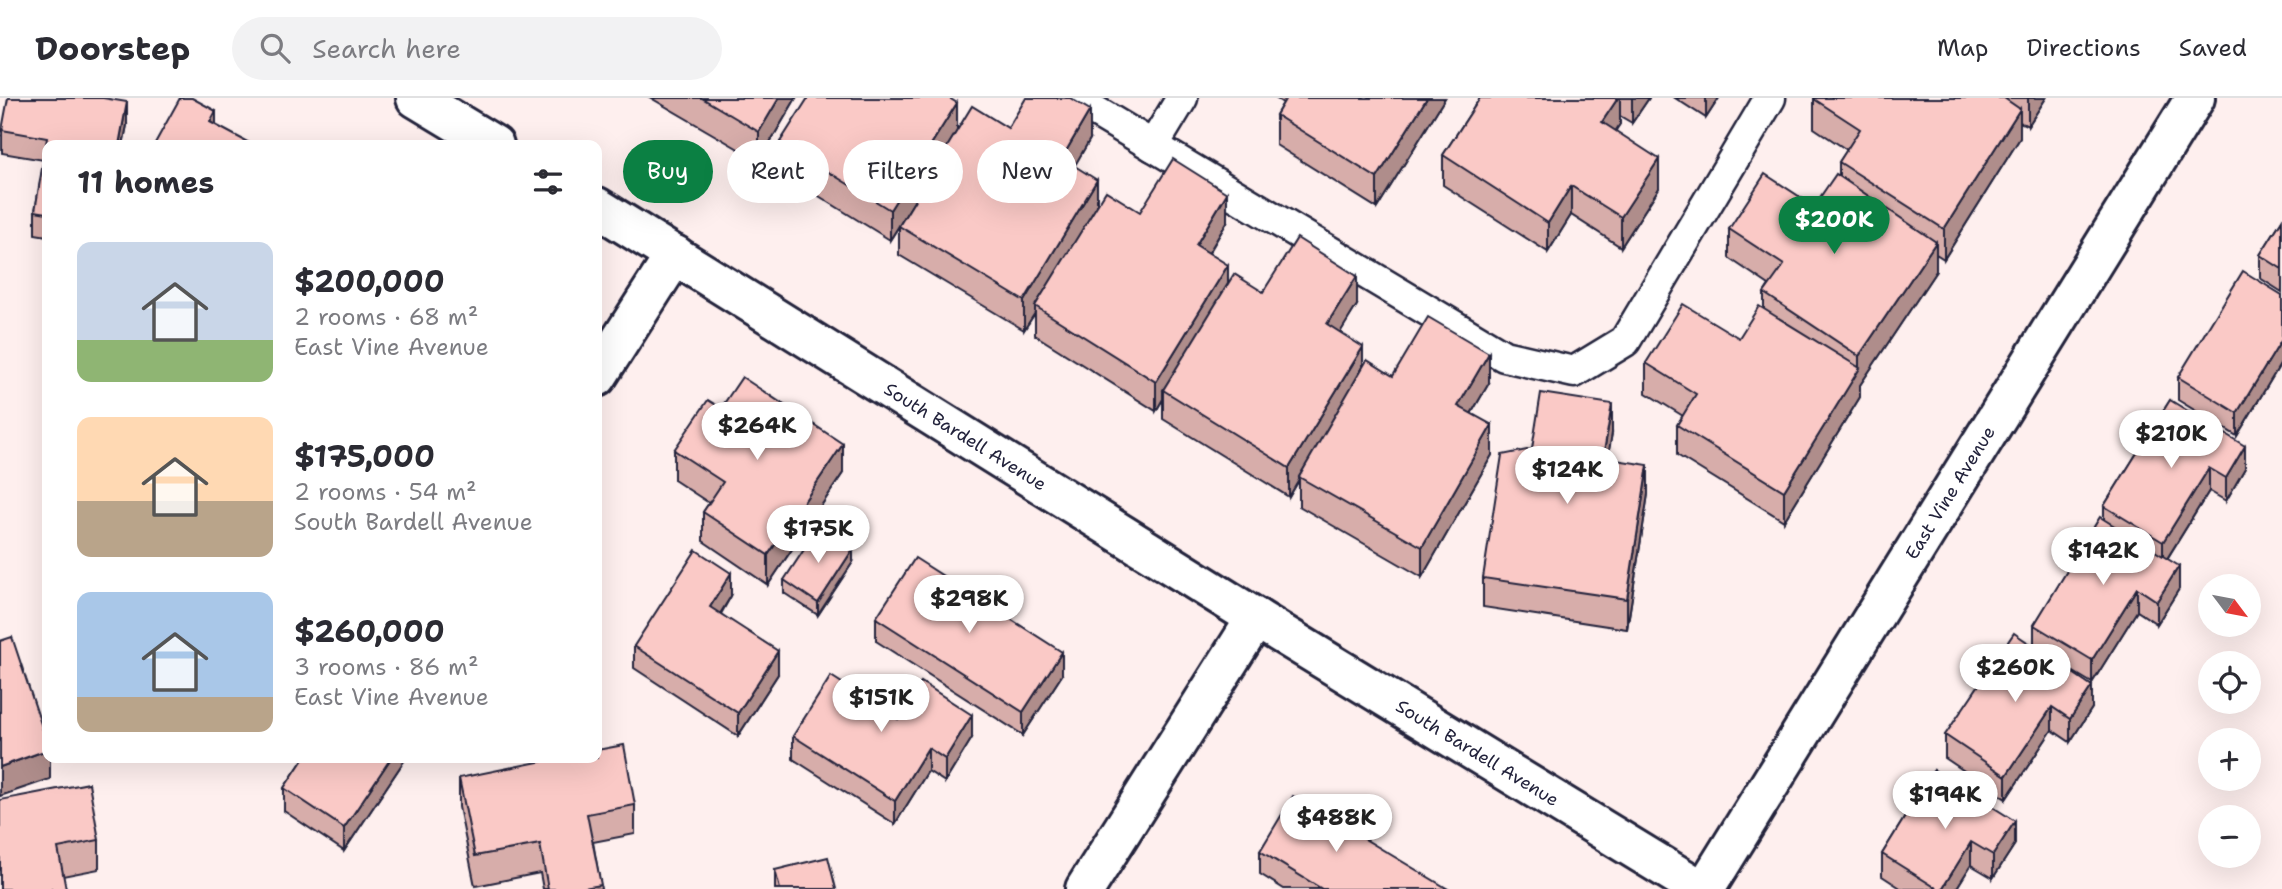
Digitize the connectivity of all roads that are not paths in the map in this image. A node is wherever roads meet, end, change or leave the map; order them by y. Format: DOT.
graph roads {
  1 [pos="416,98"];
  2 [pos="1073,98"];
  3 [pos="1182,98"];
  4 [pos="1770,98"];
  5 [pos="2195,98"];
  6 [pos="486,140"];
  7 [pos="1153,146"];
  8 [pos="602,210"];
  9 [pos="675,254"];
  10 [pos="602,369"];
  11 [pos="1256,618"];
  12 [pos="1085,889"];
  13 [pos="1703,889"];
  1 -- 6 [label="street"];
  2 -- 7 [label="lane"];
  3 -- 7 [label="lane"];
  4 -- 7 [label="lane"];
  5 -- 13 [label="street, East Vine Avenue"];
  8 -- 9 [label="street, South Bardell Avenue"];
  9 -- 10 [label="street"];
  9 -- 11 [label="street, South Bardell Avenue"];
  11 -- 12 [label="street"];
  11 -- 13 [label="street, South Bardell Avenue"];
}
